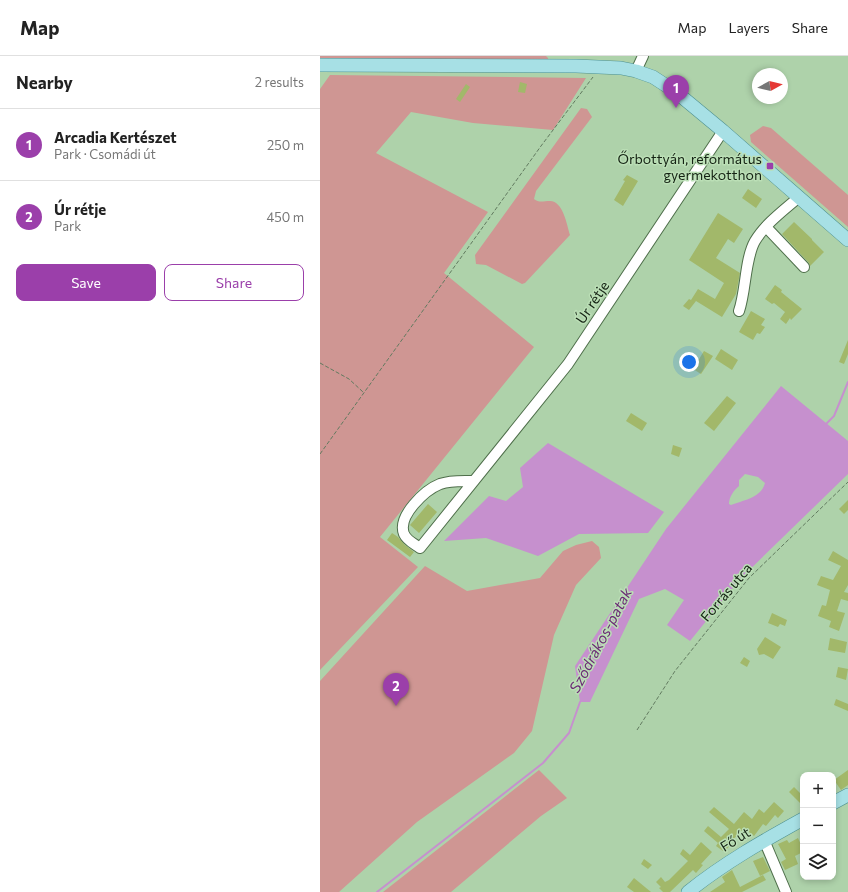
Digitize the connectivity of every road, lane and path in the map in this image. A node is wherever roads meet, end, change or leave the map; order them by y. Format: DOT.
graph roads {
  1 [pos="643,56"];
  2 [pos="320,65"];
  3 [pos="601,67"];
  4 [pos="636,70"];
  5 [pos="723,131"];
  6 [pos="799,197"];
  7 [pos="766,227"];
  8 [pos="848,240"];
  9 [pos="804,267"];
  10 [pos="739,311"];
  11 [pos="320,363"];
  12 [pos="363,392"];
  13 [pos="320,454"];
  14 [pos="474,481"];
  15 [pos="848,482"];
  16 [pos="637,730"];
  17 [pos="848,795"];
  18 [pos="836,801"];
  19 [pos="800,821"];
  20 [pos="764,840"];
  21 [pos="688,892"];
  22 [pos="786,892"];
  1 -- 4 [label="street"];
  2 -- 3 [label="main road"];
  3 -- 4 [label="main road"];
  3 -- 12 [label="path"];
  4 -- 5 [label="main road"];
  5 -- 6 [label="main road"];
  5 -- 14 [label="street, Úr rétje"];
  6 -- 7 [label="street"];
  6 -- 8 [label="main road"];
  7 -- 9 [label="street"];
  7 -- 10 [label="street"];
  11 -- 12 [label="path"];
  12 -- 13 [label="path"];
  14 -- 14 [label="street, Úr rétje"];
  15 -- 16 [label="path, Forrás utca"];
  17 -- 18 [label="main road"];
  19 -- 20 [label="main road, Fő út"];
  20 -- 21 [label="main road, Fő út"];
  20 -- 22 [label="street"];
}
